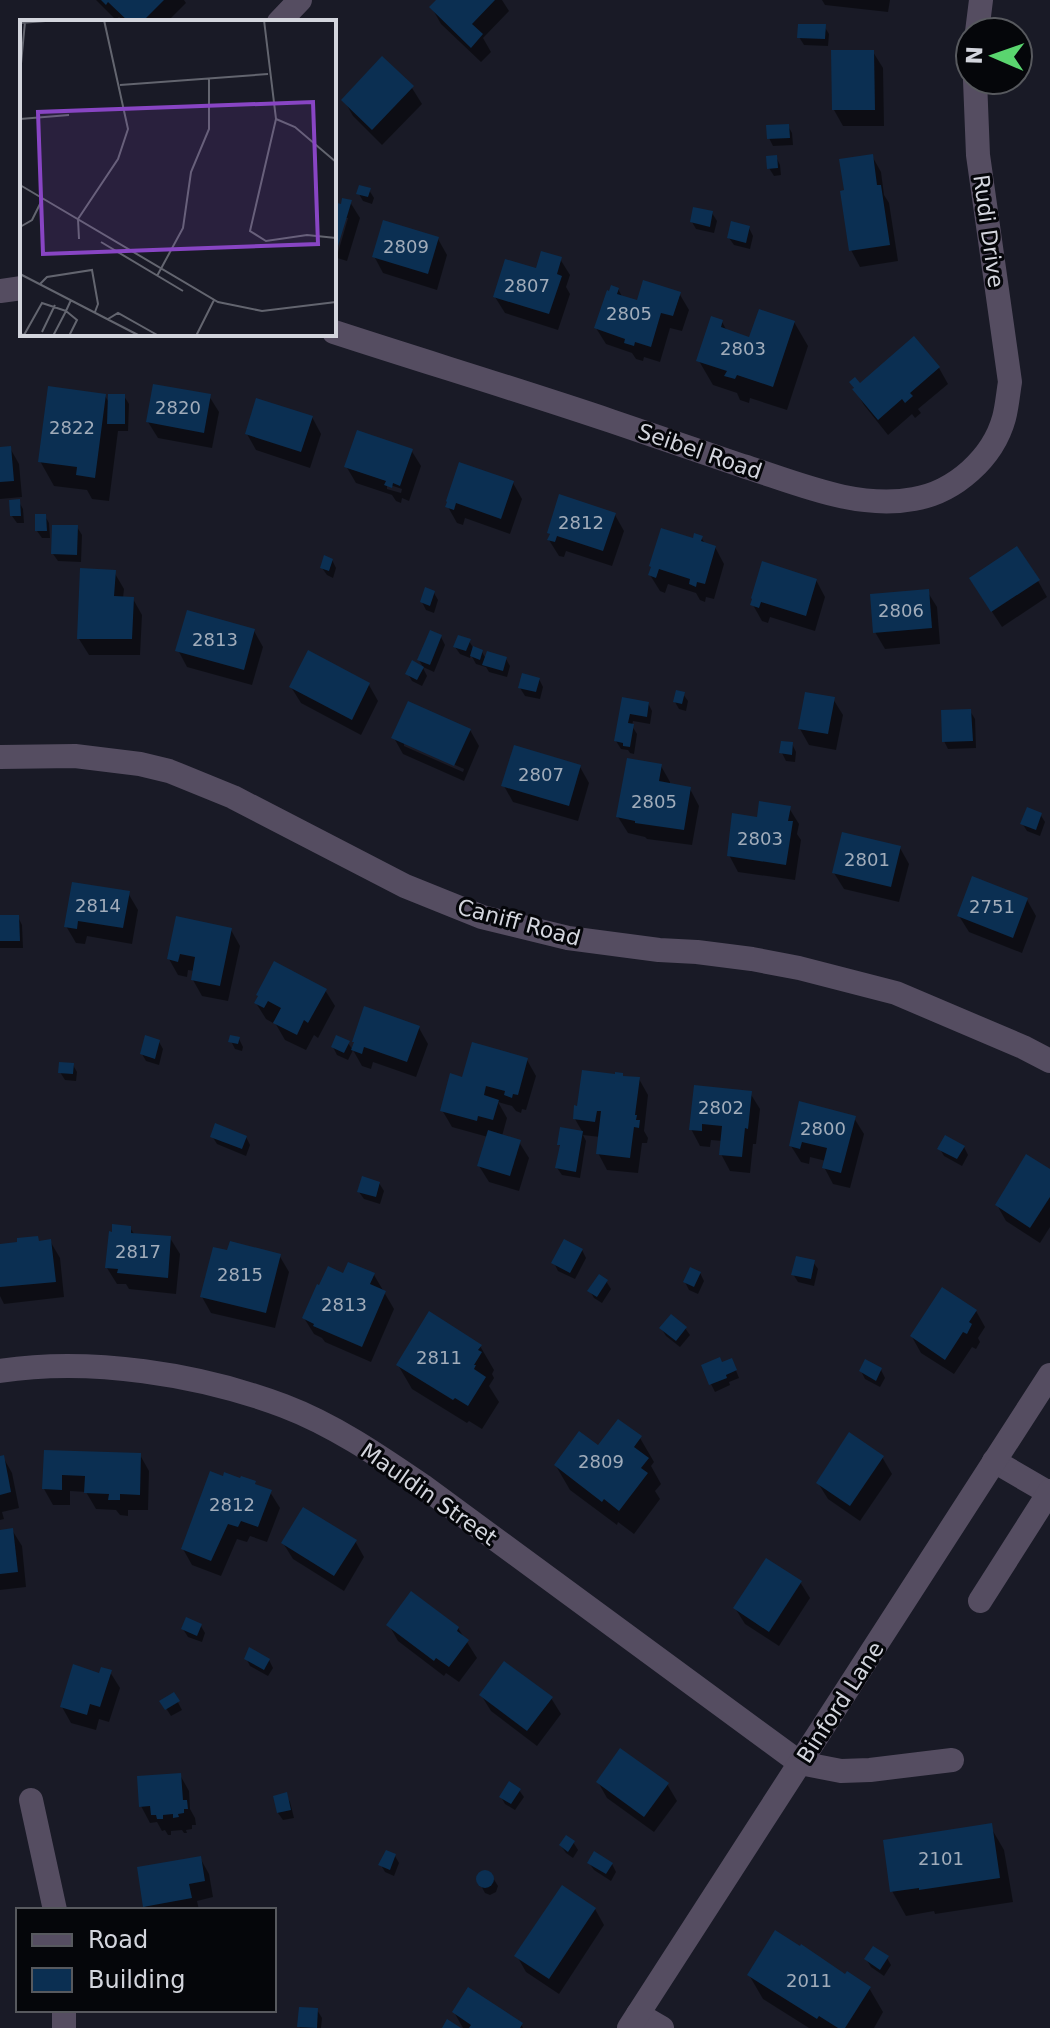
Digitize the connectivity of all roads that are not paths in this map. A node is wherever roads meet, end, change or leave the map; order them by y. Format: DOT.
graph roads {
  1 [pos="300,0"];
  2 [pos="281,20"];
  3 [pos="976,96"];
  4 [pos="20,288"];
  5 [pos="0,291"];
  6 [pos="336,333"];
  7 [pos="1010,382"];
  8 [pos="0,757"];
  9 [pos="1050,1061"];
  10 [pos="0,1371"];
  11 [pos="1050,1375"];
  12 [pos="994,1461"];
  13 [pos="1050,1492"];
  14 [pos="980,1601"];
  15 [pos="952,1760"];
  16 [pos="800,1763"];
  17 [pos="31,1800"];
  18 [pos="55,1908"];
  19 [pos="633,2021"];
  20 [pos="662,2028"];
  1 -- 2 [label="street"];
  3 -- 7 [label="street, Rudi Drive"];
  4 -- 5 [label="street"];
  6 -- 7 [label="street, Seibel Road"];
  8 -- 9 [label="street, Caniff Road"];
  10 -- 16 [label="street, Mauldin Street"];
  11 -- 12 [label="street, Binford Lane"];
  12 -- 13 [label="street"];
  12 -- 16 [label="street, Binford Lane"];
  13 -- 14 [label="street"];
  15 -- 16 [label="street"];
  16 -- 19 [label="street, Binford Lane"];
  17 -- 18 [label="street"];
  19 -- 20 [label="street"];
}
